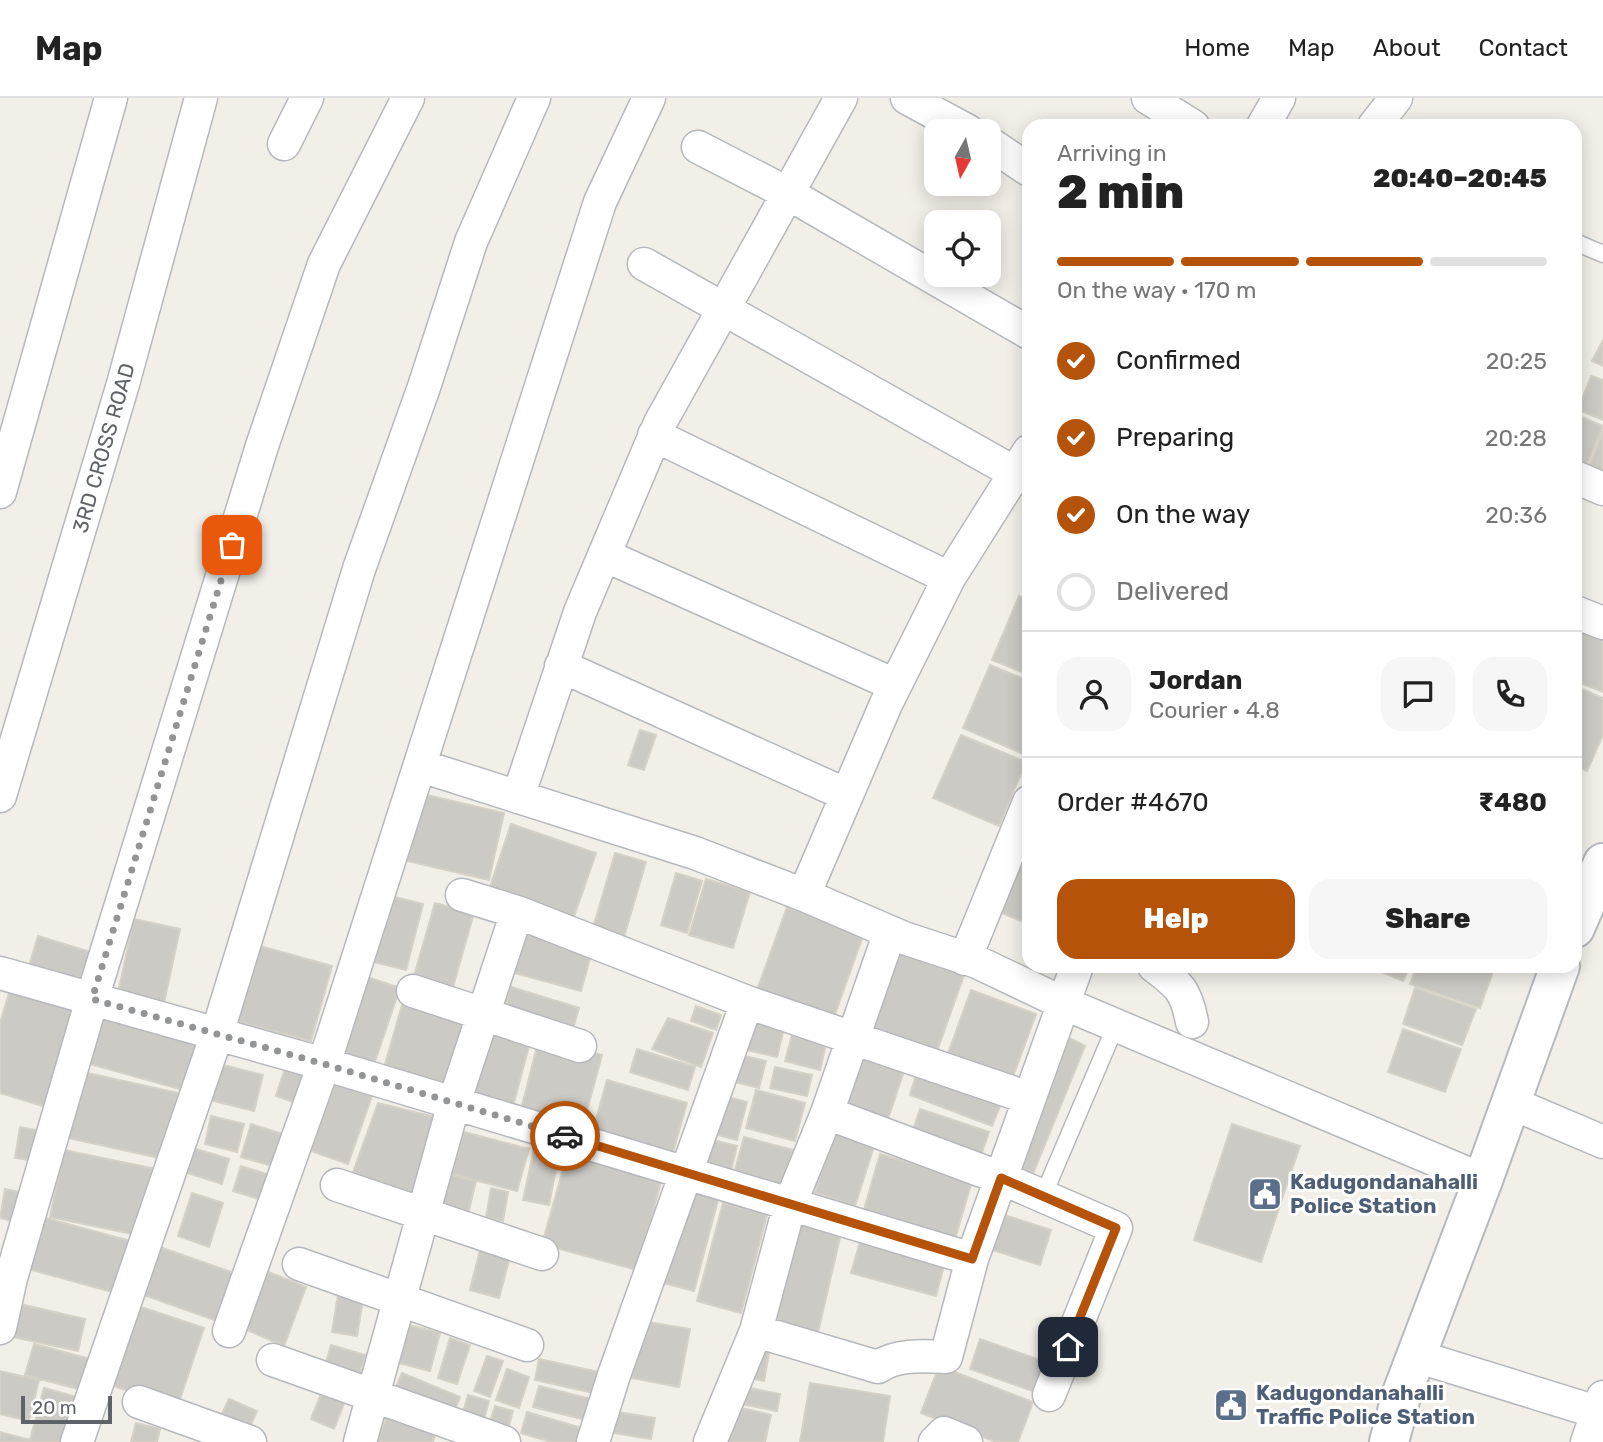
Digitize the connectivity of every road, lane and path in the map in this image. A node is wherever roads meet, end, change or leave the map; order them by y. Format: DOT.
graph roads {
  1 [pos="111,98"];
  2 [pos="201,98"];
  3 [pos="307,98"];
  4 [pos="408,98"];
  5 [pos="534,98"];
  6 [pos="649,98"];
  7 [pos="841,98"];
  8 [pos="907,98"];
  9 [pos="1279,98"];
  10 [pos="1396,98"];
  11 [pos="1160,101"];
  12 [pos="946,119"];
  13 [pos="1184,119"];
  14 [pos="1267,119"];
  15 [pos="1380,119"];
  16 [pos="284,144"];
  17 [pos="698,146"];
  18 [pos="1001,151"];
  19 [pos="1022,165"];
  20 [pos="789,194"];
  21 [pos="1582,245"];
  22 [pos="1603,254"];
  23 [pos="643,264"];
  24 [pos="724,310"];
  25 [pos="1022,329"];
  26 [pos="654,435"];
  27 [pos="1022,462"];
  28 [pos="1582,480"];
  29 [pos="1603,489"];
  30 [pos="0,492"];
  31 [pos="604,555"];
  32 [pos="949,579"];
  33 [pos="1582,615"];
  34 [pos="1603,623"];
  35 [pos="561,666"];
  36 [pos="895,685"];
  37 [pos="421,766"];
  38 [pos="847,795"];
  39 [pos="0,796"];
  40 [pos="518,797"];
  41 [pos="1022,819"];
  42 [pos="1603,863"];
  43 [pos="462,895"];
  44 [pos="804,895"];
  45 [pos="517,912"];
  46 [pos="1588,912"];
  47 [pos="890,932"];
  48 [pos="965,959"];
  49 [pos="1074,973"];
  50 [pos="1163,973"];
  51 [pos="1557,973"];
  52 [pos="0,974"];
  53 [pos="413,991"];
  54 [pos="92,999"];
  55 [pos="747,1002"];
  56 [pos="1063,1003"];
  57 [pos="484,1015"];
  58 [pos="1192,1022"];
  59 [pos="1116,1025"];
  60 [pos="216,1034"];
  61 [pos="853,1037"];
  62 [pos="580,1046"];
  63 [pos="324,1064"];
  64 [pos="1029,1098"];
  65 [pos="1509,1102"];
  66 [pos="454,1103"];
  67 [pos="827,1114"];
  68 [pos="1603,1142"];
  69 [pos="688,1173"];
  70 [pos="1001,1178"];
  71 [pos="1483,1180"];
  72 [pos="1049,1182"];
  73 [pos="337,1185"];
  74 [pos="790,1204"];
  75 [pos="424,1213"];
  76 [pos="542,1254"];
  77 [pos="972,1259"];
  78 [pos="299,1264"];
  79 [pos="400,1300"];
  80 [pos="0,1328"];
  81 [pos="229,1331"];
  82 [pos="756,1331"];
  83 [pos="527,1345"];
  84 [pos="1416,1356"];
  85 [pos="273,1360"];
  86 [pos="1049,1395"];
  87 [pos="372,1397"];
  88 [pos="139,1402"];
  89 [pos="1601,1408"];
  90 [pos="77,1442"];
  91 [pos="250,1442"];
  92 [pos="360,1442"];
  93 [pos="504,1442"];
  94 [pos="593,1442"];
  95 [pos="710,1442"];
  96 [pos="935,1442"];
  97 [pos="966,1442"];
  98 [pos="1389,1442"];
  99 [pos="1587,1442"];
  1 -- 30 [label="street"];
  2 -- 39 [label="street, 3RD CROSS ROAD"];
  3 -- 16 [label="street"];
  4 -- 54 [label="street"];
  5 -- 60 [label="street"];
  6 -- 37 [label="street"];
  7 -- 20 [label="street"];
  8 -- 12 [label="street"];
  9 -- 14 [label="street"];
  10 -- 15 [label="street"];
  11 -- 13 [label="street"];
  17 -- 20 [label="street"];
  18 -- 19 [label="street"];
  20 -- 24 [label="street"];
  20 -- 25 [label="street"];
  21 -- 22 [label="lane"];
  23 -- 24 [label="street"];
  24 -- 26 [label="street"];
  24 -- 27 [label="street"];
  26 -- 31 [label="street"];
  26 -- 32 [label="street"];
  27 -- 32 [label="street"];
  28 -- 29 [label="street"];
  31 -- 35 [label="street"];
  31 -- 36 [label="street"];
  32 -- 36 [label="street"];
  33 -- 34 [label="street"];
  35 -- 38 [label="street"];
  35 -- 40 [label="street"];
  36 -- 38 [label="street"];
  37 -- 40 [label="street"];
  37 -- 63 [label="street"];
  38 -- 44 [label="street"];
  40 -- 44 [label="street"];
  41 -- 48 [label="street"];
  42 -- 46 [label="main road"];
  43 -- 45 [label="street"];
  44 -- 47 [label="street"];
  45 -- 55 [label="street"];
  45 -- 57 [label="street"];
  47 -- 48 [label="street"];
  47 -- 61 [label="street"];
  48 -- 56 [label="street"];
  49 -- 56 [label="street"];
  50 -- 58 [label="street"];
  51 -- 65 [label="main road"];
  52 -- 54 [label="street"];
  53 -- 57 [label="street"];
  54 -- 60 [label="street"];
  54 -- 80 [label="street"];
  55 -- 61 [label="street"];
  55 -- 69 [label="street"];
  56 -- 59 [label="street"];
  56 -- 64 [label="street"];
  57 -- 62 [label="street"];
  57 -- 66 [label="street"];
  59 -- 71 [label="street"];
  59 -- 72 [label="lane"];
  60 -- 63 [label="street"];
  60 -- 90 [label="street"];
  61 -- 64 [label="street"];
  61 -- 67 [label="street"];
  63 -- 66 [label="street"];
  63 -- 81 [label="street"];
  64 -- 70 [label="street"];
  65 -- 68 [label="street"];
  65 -- 71 [label="main road"];
  66 -- 69 [label="street"];
  66 -- 75 [label="street"];
  67 -- 70 [label="street"];
  67 -- 74 [label="street"];
  69 -- 74 [label="street"];
  69 -- 94 [label="street"];
  70 -- 77 [label="street"];
  70 -- 86 [label="street"];
  71 -- 84 [label="main road"];
  73 -- 75 [label="street"];
  74 -- 77 [label="street"];
  74 -- 82 [label="street"];
  75 -- 76 [label="street"];
  75 -- 79 [label="street"];
  77 -- 82 [label="street"];
  78 -- 79 [label="street"];
  79 -- 83 [label="street"];
  79 -- 87 [label="street"];
  82 -- 95 [label="street"];
  84 -- 89 [label="street"];
  84 -- 98 [label="main road"];
  85 -- 87 [label="street"];
  87 -- 92 [label="street"];
  87 -- 93 [label="street"];
  88 -- 91 [label="street"];
  89 -- 99 [label="street"];
  96 -- 97 [label="street"];
}
